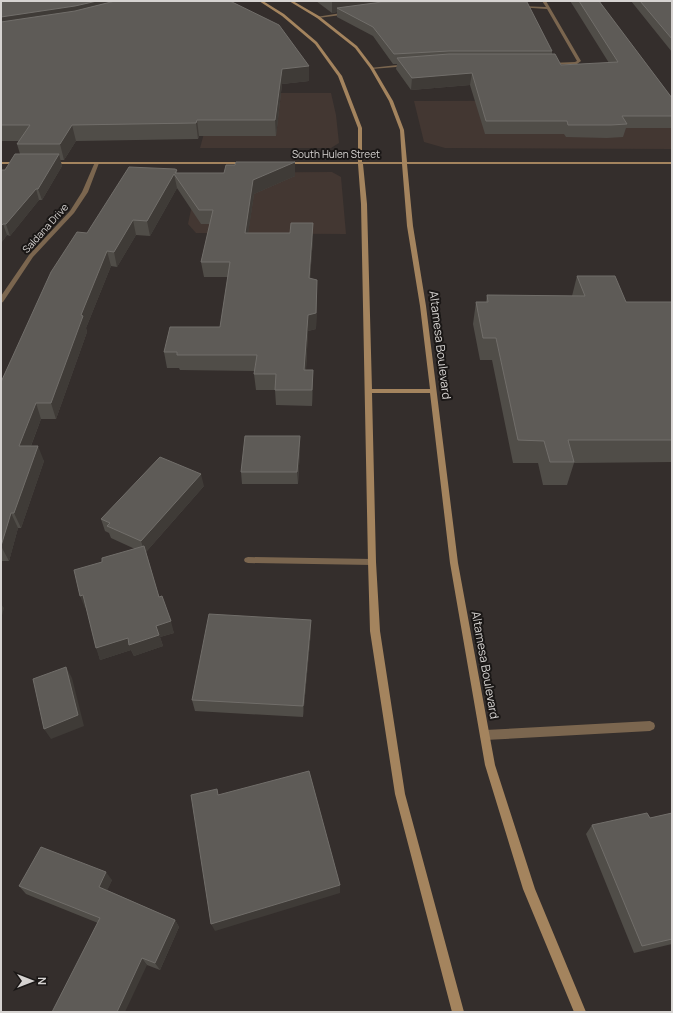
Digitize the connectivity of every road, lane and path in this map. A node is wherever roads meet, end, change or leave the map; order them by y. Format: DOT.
graph roads {
  1 [pos="261,1"];
  2 [pos="291,1"];
  3 [pos="544,1"];
  4 [pos="517,7"];
  5 [pos="548,8"];
  6 [pos="352,12"];
  7 [pos="318,17"];
  8 [pos="541,64"];
  9 [pos="415,65"];
  10 [pos="372,68"];
  11 [pos="405,162"];
  12 [pos="1,163"];
  13 [pos="23,163"];
  14 [pos="45,163"];
  15 [pos="97,163"];
  16 [pos="248,163"];
  17 [pos="278,163"];
  18 [pos="360,163"];
  19 [pos="672,163"];
  20 [pos="1,301"];
  21 [pos="368,391"];
  22 [pos="433,391"];
  23 [pos="248,560"];
  24 [pos="372,562"];
  25 [pos="650,726"];
  26 [pos="485,735"];
  27 [pos="458,1012"];
  28 [pos="580,1012"];
  1 -- 18 [label="main road"];
  2 -- 7 [label="main road, Altamesa Boulevard"];
  3 -- 5 [label="street"];
  4 -- 5 [label="street"];
  5 -- 8 [label="street"];
  6 -- 7 [label="street"];
  7 -- 10 [label="main road, Altamesa Boulevard"];
  9 -- 10 [label="street"];
  10 -- 11 [label="main road, Altamesa Boulevard"];
  11 -- 18 [label="main road, South Hulen Street"];
  11 -- 19 [label="main road, South Hulen Street"];
  11 -- 22 [label="main road, Altamesa Boulevard"];
  12 -- 13 [label="main road"];
  14 -- 15 [label="main road"];
  15 -- 16 [label="main road"];
  15 -- 20 [label="street, Saldana Drive"];
  17 -- 18 [label="main road, South Hulen Street"];
  18 -- 21 [label="main road"];
  21 -- 22 [label="main road"];
  21 -- 24 [label="main road"];
  22 -- 26 [label="main road, Altamesa Boulevard"];
  23 -- 24 [label="street"];
  24 -- 27 [label="main road"];
  25 -- 26 [label="street, Altamesa Boulevard"];
  26 -- 28 [label="main road, Altamesa Boulevard"];
}
